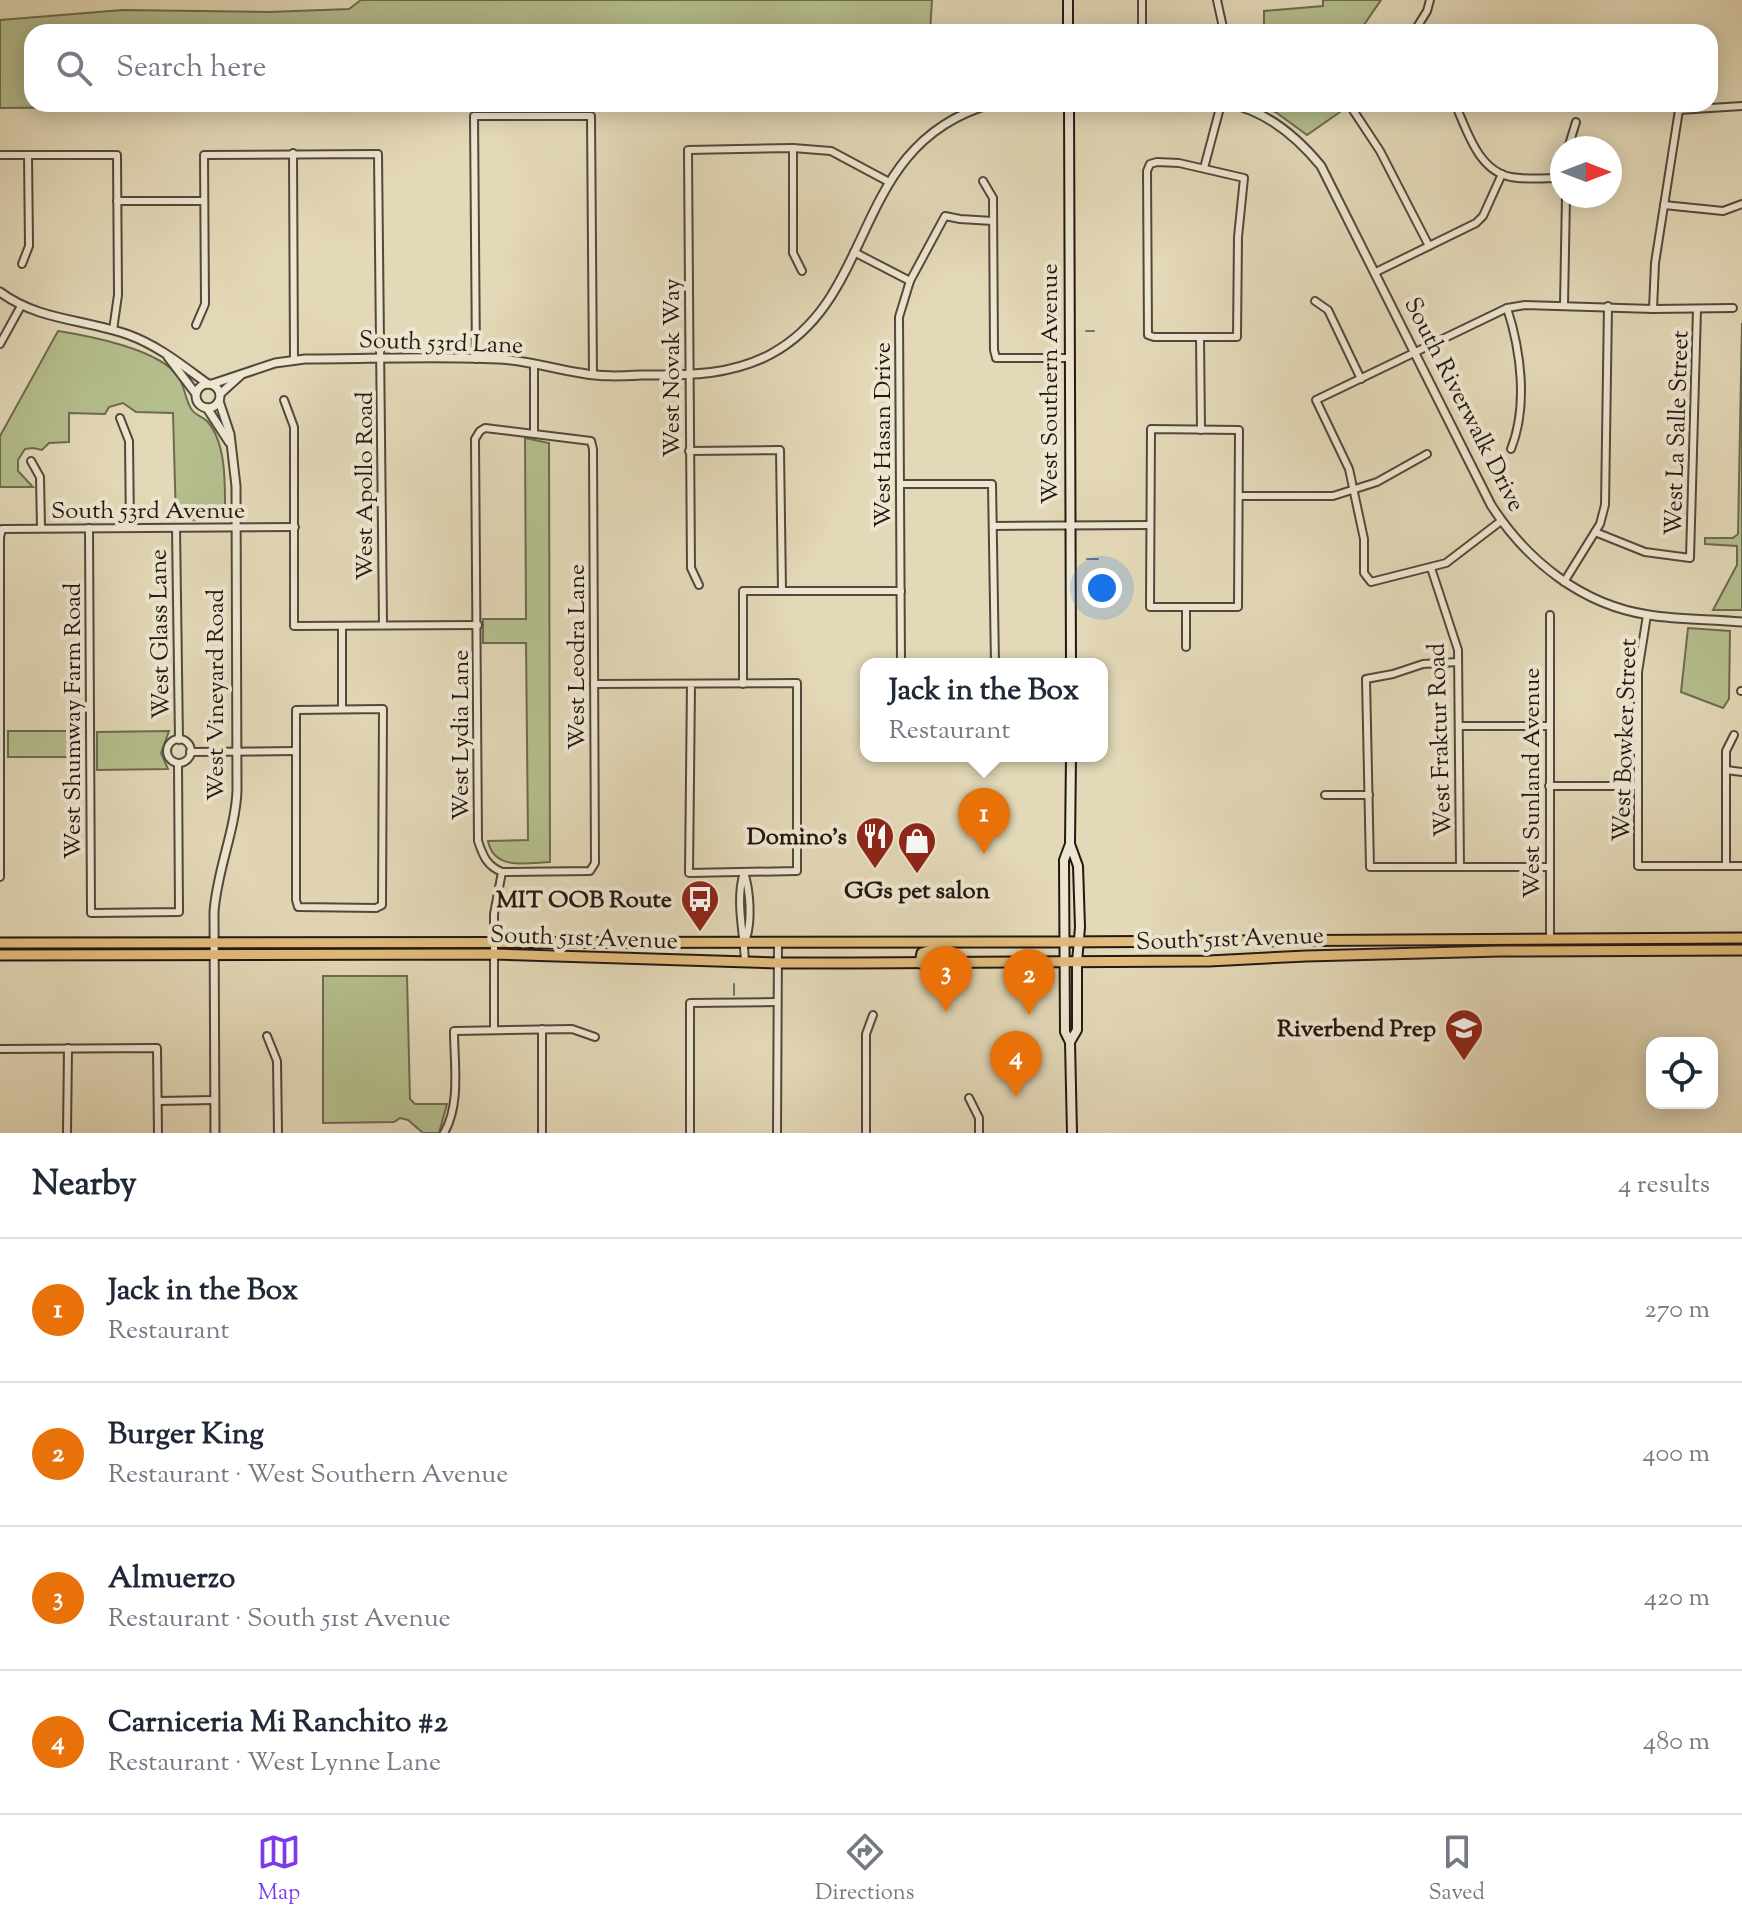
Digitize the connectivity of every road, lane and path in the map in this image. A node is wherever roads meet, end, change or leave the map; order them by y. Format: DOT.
graph roads {
  1 [pos="1068,0"];
  2 [pos="1142,0"];
  3 [pos="1217,0"];
  4 [pos="1430,0"];
  5 [pos="1068,24"];
  6 [pos="1142,24"];
  7 [pos="1222,24"];
  8 [pos="1419,24"];
  9 [pos="1742,106"];
  10 [pos="1718,108"];
  11 [pos="969,112"];
  12 [pos="1069,112"];
  13 [pos="1219,112"];
  14 [pos="1250,112"];
  15 [pos="1354,112"];
  16 [pos="1459,112"];
  17 [pos="1679,112"];
  18 [pos="1576,122"];
  19 [pos="1572,136"];
  20 [pos="793,148"];
  21 [pos="293,153"];
  22 [pos="0,155"];
  23 [pos="28,155"];
  24 [pos="1204,168"];
  25 [pos="1502,174"];
  26 [pos="1550,178"];
  27 [pos="983,181"];
  28 [pos="889,182"];
  29 [pos="117,201"];
  30 [pos="204,201"];
  31 [pos="1742,204"];
  32 [pos="1664,205"];
  33 [pos="1566,208"];
  34 [pos="993,221"];
  35 [pos="1429,246"];
  36 [pos="854,252"];
  37 [pos="22,264"];
  38 [pos="802,271"];
  39 [pos="1376,272"];
  40 [pos="910,281"];
  41 [pos="0,292"];
  42 [pos="1315,301"];
  43 [pos="1564,305"];
  44 [pos="21,306"];
  45 [pos="1608,306"];
  46 [pos="1507,308"];
  47 [pos="1733,308"];
  48 [pos="1653,309"];
  49 [pos="1697,309"];
  50 [pos="196,325"];
  51 [pos="113,330"];
  52 [pos="1200,337"];
  53 [pos="0,344"];
  54 [pos="1414,352"];
  55 [pos="167,355"];
  56 [pos="1069,358"];
  57 [pos="382,359"];
  58 [pos="476,359"];
  59 [pos="294,360"];
  60 [pos="534,364"];
  61 [pos="241,375"];
  62 [pos="593,375"];
  63 [pos="688,375"];
  64 [pos="1361,379"];
  65 [pos="210,384"];
  66 [pos="196,394"];
  67 [pos="219,397"];
  68 [pos="284,400"];
  69 [pos="207,408"];
  70 [pos="120,418"];
  71 [pos="1201,430"];
  72 [pos="534,433"];
  73 [pos="229,442"];
  74 [pos="1511,449"];
  75 [pos="689,451"];
  76 [pos="1427,454"];
  77 [pos="31,461"];
  78 [pos="900,484"];
  79 [pos="1355,490"];
  80 [pos="1239,496"];
  81 [pos="1501,521"];
  82 [pos="1150,525"];
  83 [pos="994,526"];
  84 [pos="1070,526"];
  85 [pos="295,527"];
  86 [pos="41,528"];
  87 [pos="89,528"];
  88 [pos="130,528"];
  89 [pos="176,528"];
  90 [pos="236,528"];
  91 [pos="1595,532"];
  92 [pos="1431,568"];
  93 [pos="1564,582"];
  94 [pos="699,585"];
  95 [pos="782,591"];
  96 [pos="901,591"];
  97 [pos="1186,607"];
  98 [pos="1550,615"];
  99 [pos="1647,615"];
  100 [pos="1742,622"];
  101 [pos="383,625"];
  102 [pos="478,625"];
  103 [pos="342,626"];
  104 [pos="1186,647"];
  105 [pos="901,658"];
  106 [pos="995,658"];
  107 [pos="1071,658"];
  108 [pos="1458,662"];
  109 [pos="594,684"];
  110 [pos="691,684"];
  111 [pos="743,684"];
  112 [pos="342,709"];
  113 [pos="1459,726"];
  114 [pos="1549,726"];
  115 [pos="1734,735"];
  116 [pos="179,740"];
  117 [pos="237,751"];
  118 [pos="296,751"];
  119 [pos="190,752"];
  120 [pos="1071,762"];
  121 [pos="178,763"];
  122 [pos="1726,770"];
  123 [pos="1742,772"];
  124 [pos="1549,786"];
  125 [pos="1638,786"];
  126 [pos="1325,795"];
  127 [pos="1369,795"];
  128 [pos="1070,844"];
  129 [pos="1726,866"];
  130 [pos="1742,866"];
  131 [pos="1460,867"];
  132 [pos="1549,867"];
  133 [pos="502,872"];
  134 [pos="744,872"];
  135 [pos="0,877"];
  136 [pos="1742,938"];
  137 [pos="1550,939"];
  138 [pos="494,941"];
  139 [pos="958,941"];
  140 [pos="1306,941"];
  141 [pos="213,942"];
  142 [pos="745,942"];
  143 [pos="778,942"];
  144 [pos="1064,942"];
  145 [pos="1078,942"];
  146 [pos="0,943"];
  147 [pos="1742,950"];
  148 [pos="1550,951"];
  149 [pos="213,954"];
  150 [pos="494,954"];
  151 [pos="0,955"];
  152 [pos="1306,956"];
  153 [pos="745,962"];
  154 [pos="1065,962"];
  155 [pos="1077,962"];
  156 [pos="777,963"];
  157 [pos="920,963"];
  158 [pos="777,1002"];
  159 [pos="873,1015"];
  160 [pos="542,1029"];
  161 [pos="494,1030"];
  162 [pos="267,1036"];
  163 [pos="595,1037"];
  164 [pos="1070,1042"];
  165 [pos="68,1048"];
  166 [pos="0,1049"];
  167 [pos="969,1098"];
  168 [pos="215,1100"];
  169 [pos="158,1101"];
  170 [pos="67,1133"];
  171 [pos="158,1133"];
  172 [pos="215,1133"];
  173 [pos="278,1133"];
  174 [pos="444,1133"];
  175 [pos="542,1133"];
  176 [pos="690,1133"];
  177 [pos="777,1133"];
  178 [pos="866,1133"];
  179 [pos="979,1133"];
  180 [pos="1072,1133"];
  1 -- 5 [label="main road"];
  2 -- 6 [label="street"];
  3 -- 7 [label="street"];
  4 -- 8 [label="street"];
  9 -- 10 [label="street"];
  11 -- 28 [label="street, South 53rd Lane"];
  12 -- 56 [label="main road, West Southern Avenue"];
  13 -- 24 [label="street"];
  14 -- 39 [label="street, South Riverwalk Drive"];
  15 -- 35 [label="street"];
  16 -- 25 [label="street"];
  17 -- 32 [label="street"];
  18 -- 19 [label="street"];
  20 -- 28 [label="street"];
  20 -- 38 [label="street"];
  20 -- 63 [label="street, West Novak Way"];
  21 -- 30 [label="street"];
  21 -- 57 [label="street, West Apollo Road"];
  21 -- 59 [label="street"];
  22 -- 23 [label="street"];
  23 -- 29 [label="street"];
  23 -- 37 [label="street"];
  24 -- 52 [label="street"];
  24 -- 52 [label="street"];
  25 -- 26 [label="street"];
  25 -- 35 [label="street"];
  27 -- 34 [label="street"];
  28 -- 36 [label="street, South 53rd Lane"];
  29 -- 30 [label="street"];
  29 -- 51 [label="street"];
  30 -- 50 [label="street"];
  31 -- 32 [label="street"];
  32 -- 48 [label="street"];
  33 -- 43 [label="street"];
  34 -- 40 [label="street, West Hasan Drive"];
  34 -- 56 [label="street"];
  35 -- 39 [label="street"];
  36 -- 40 [label="street"];
  36 -- 63 [label="street, South 53rd Lane"];
  39 -- 54 [label="street, South Riverwalk Drive"];
  40 -- 78 [label="street, West Hasan Drive"];
  41 -- 44 [label="street"];
  42 -- 64 [label="street"];
  43 -- 45 [label="street"];
  43 -- 46 [label="street"];
  44 -- 51 [label="street"];
  44 -- 53 [label="street"];
  45 -- 48 [label="street"];
  45 -- 91 [label="street"];
  46 -- 54 [label="street"];
  46 -- 74 [label="street"];
  47 -- 49 [label="street"];
  48 -- 49 [label="street"];
  49 -- 91 [label="street, West La Salle Street"];
  51 -- 55 [label="street"];
  52 -- 71 [label="street"];
  54 -- 64 [label="street"];
  54 -- 81 [label="street, South Riverwalk Drive"];
  55 -- 65 [label="street"];
  55 -- 66 [label="street"];
  56 -- 84 [label="main road, West Southern Avenue"];
  57 -- 58 [label="street, South 53rd Lane"];
  57 -- 59 [label="street, South 53rd Lane"];
  57 -- 101 [label="street, West Apollo Road"];
  58 -- 60 [label="street, South 53rd Lane"];
  58 -- 62 [label="street"];
  59 -- 61 [label="street, South 53rd Lane"];
  60 -- 62 [label="street, South 53rd Lane"];
  60 -- 72 [label="street"];
  61 -- 65 [label="street, South 53rd Lane"];
  61 -- 67 [label="street, South 53rd Lane"];
  62 -- 63 [label="street, South 53rd Lane"];
  63 -- 75 [label="street, West Novak Way"];
  64 -- 79 [label="street"];
  65 -- 66 [label="street, South 53rd Lane"];
  65 -- 67 [label="street"];
  66 -- 69 [label="street"];
  67 -- 69 [label="street, South 53rd Lane"];
  67 -- 73 [label="street, West Vineyard Road"];
  68 -- 85 [label="street"];
  69 -- 73 [label="street"];
  70 -- 88 [label="street, West Glass Lane"];
  71 -- 80 [label="street"];
  71 -- 82 [label="street"];
  72 -- 102 [label="street, West Lydia Lane"];
  72 -- 109 [label="street, West Leodra Lane"];
  73 -- 90 [label="street, West Vineyard Road"];
  75 -- 94 [label="street, West Novak Way"];
  75 -- 95 [label="street"];
  76 -- 79 [label="street"];
  77 -- 86 [label="street"];
  78 -- 83 [label="street"];
  78 -- 96 [label="street, West Hasan Drive"];
  79 -- 80 [label="street"];
  79 -- 92 [label="street"];
  80 -- 97 [label="street"];
  81 -- 92 [label="street"];
  81 -- 93 [label="street, South Riverwalk Drive"];
  82 -- 84 [label="street"];
  82 -- 97 [label="street"];
  83 -- 84 [label="street"];
  83 -- 106 [label="street"];
  84 -- 107 [label="main road, West Southern Avenue"];
  85 -- 90 [label="street, South 53rd Avenue"];
  85 -- 103 [label="street"];
  86 -- 87 [label="street, South 53rd Avenue"];
  86 -- 135 [label="street, South 53rd Avenue"];
  87 -- 88 [label="street, South 53rd Avenue"];
  87 -- 121 [label="street, West Shumway Farm Road"];
  88 -- 89 [label="street, South 53rd Avenue"];
  89 -- 90 [label="street, South 53rd Avenue"];
  89 -- 116 [label="street, West Glass Lane"];
  90 -- 117 [label="street, West Vineyard Road"];
  91 -- 93 [label="street"];
  92 -- 108 [label="street, West Fraktur Road"];
  93 -- 99 [label="street, South Riverwalk Drive"];
  95 -- 96 [label="street"];
  95 -- 111 [label="street"];
  96 -- 105 [label="street, West Hasan Drive"];
  97 -- 104 [label="street"];
  98 -- 114 [label="street, West Sunland Avenue"];
  99 -- 100 [label="street, South Riverwalk Drive"];
  99 -- 125 [label="street, West Bowker Street"];
  101 -- 102 [label="street"];
  101 -- 103 [label="street"];
  102 -- 133 [label="street, West Lydia Lane"];
  103 -- 112 [label="street"];
  108 -- 113 [label="street, West Fraktur Road"];
  108 -- 127 [label="street"];
  109 -- 110 [label="street"];
  109 -- 133 [label="street, West Leodra Lane"];
  110 -- 111 [label="street"];
  110 -- 134 [label="street"];
  111 -- 134 [label="street"];
  112 -- 118 [label="street"];
  112 -- 118 [label="street"];
  113 -- 114 [label="street"];
  113 -- 131 [label="street, West Fraktur Road"];
  114 -- 124 [label="street, West Sunland Avenue"];
  115 -- 122 [label="street"];
  116 -- 119 [label="street"];
  116 -- 121 [label="street"];
  117 -- 118 [label="street"];
  117 -- 119 [label="street"];
  117 -- 141 [label="street, West Vineyard Road"];
  119 -- 121 [label="street"];
  120 -- 128 [label="main road"];
  122 -- 123 [label="street"];
  122 -- 129 [label="street"];
  124 -- 125 [label="street"];
  124 -- 132 [label="street, West Sunland Avenue"];
  125 -- 129 [label="street, West Bowker Street"];
  126 -- 127 [label="street"];
  127 -- 131 [label="street"];
  128 -- 144 [label="main road"];
  128 -- 145 [label="main road"];
  129 -- 130 [label="street"];
  131 -- 132 [label="street"];
  132 -- 137 [label="street, West Sunland Avenue"];
  133 -- 138 [label="street"];
  134 -- 142 [label="street"];
  136 -- 137 [label="main road, South 51st Avenue"];
  137 -- 140 [label="main road, South 51st Avenue"];
  137 -- 148 [label="street, West Sunland Avenue"];
  138 -- 141 [label="main road, South 51st Avenue"];
  138 -- 142 [label="main road, South 51st Avenue"];
  138 -- 150 [label="street"];
  139 -- 143 [label="main road, South 51st Avenue"];
  139 -- 144 [label="main road, South 51st Avenue"];
  139 -- 157 [label="main road"];
  140 -- 145 [label="main road, South 51st Avenue"];
  140 -- 152 [label="main road"];
  141 -- 146 [label="main road, South 51st Avenue"];
  141 -- 149 [label="street, West Vineyard Road"];
  142 -- 143 [label="main road, South 51st Avenue"];
  142 -- 153 [label="street"];
  143 -- 156 [label="street"];
  144 -- 145 [label="main road, South 51st Avenue"];
  144 -- 154 [label="main road"];
  145 -- 155 [label="main road"];
  147 -- 148 [label="main road, South 51st Avenue"];
  148 -- 152 [label="main road, South 51st Avenue"];
  149 -- 150 [label="main road, South 51st Avenue"];
  149 -- 151 [label="main road, South 51st Avenue"];
  149 -- 168 [label="street, West Vineyard Road"];
  150 -- 153 [label="main road, South 51st Avenue"];
  150 -- 161 [label="street"];
  152 -- 155 [label="main road, South 51st Avenue"];
  153 -- 156 [label="main road, South 51st Avenue"];
  154 -- 155 [label="main road, South 51st Avenue"];
  154 -- 157 [label="main road, South 51st Avenue"];
  154 -- 164 [label="main road"];
  155 -- 164 [label="main road"];
  156 -- 157 [label="main road, South 51st Avenue"];
  156 -- 158 [label="street"];
  158 -- 176 [label="street"];
  158 -- 177 [label="street"];
  159 -- 178 [label="street"];
  160 -- 161 [label="street"];
  160 -- 163 [label="street"];
  160 -- 175 [label="street"];
  161 -- 174 [label="street"];
  162 -- 173 [label="street"];
  164 -- 180 [label="main road"];
  165 -- 166 [label="street"];
  165 -- 169 [label="street"];
  165 -- 170 [label="street"];
  167 -- 179 [label="street"];
  168 -- 169 [label="street"];
  168 -- 172 [label="street, West Vineyard Road"];
  169 -- 171 [label="street"];
}
